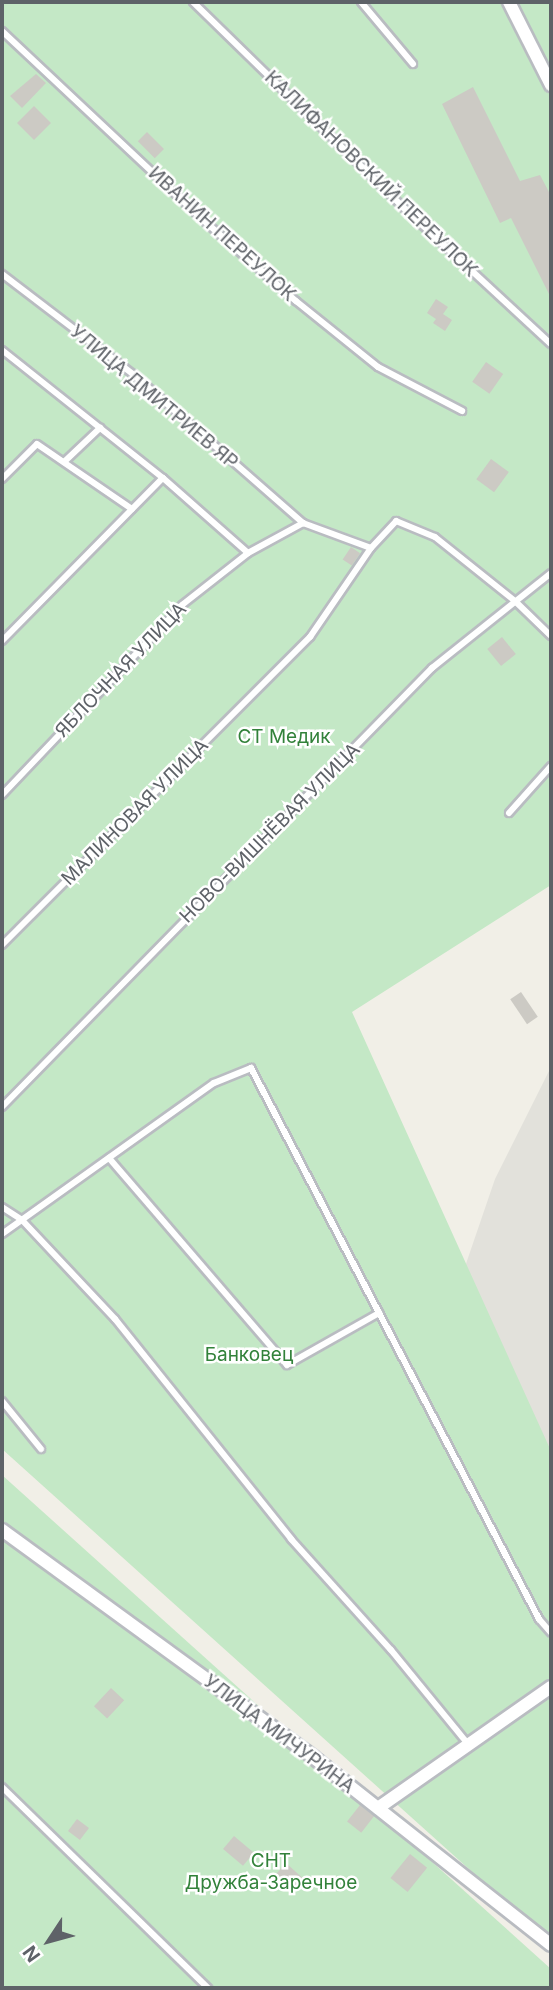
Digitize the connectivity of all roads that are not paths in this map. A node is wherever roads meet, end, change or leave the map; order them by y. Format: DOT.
graph roads {
  1 [pos="193,2"];
  2 [pos="361,2"];
  3 [pos="509,2"];
  4 [pos="2,30"];
  5 [pos="413,64"];
  6 [pos="551,85"];
  7 [pos="2,274"];
  8 [pos="551,344"];
  9 [pos="2,350"];
  10 [pos="462,411"];
  11 [pos="100,428"];
  12 [pos="64,462"];
  13 [pos="163,478"];
  14 [pos="2,479"];
  15 [pos="132,509"];
  16 [pos="303,523"];
  17 [pos="371,548"];
  18 [pos="248,553"];
  19 [pos="551,573"];
  20 [pos="516,602"];
  21 [pos="551,636"];
  22 [pos="2,641"];
  23 [pos="551,766"];
  24 [pos="2,795"];
  25 [pos="509,813"];
  26 [pos="2,945"];
  27 [pos="2,1107"];
  28 [pos="108,1158"];
  29 [pos="2,1207"];
  30 [pos="22,1220"];
  31 [pos="2,1234"];
  32 [pos="379,1313"];
  33 [pos="2,1401"];
  34 [pos="41,1449"];
  35 [pos="2,1530"];
  36 [pos="551,1633"];
  37 [pos="551,1687"];
  38 [pos="467,1743"];
  39 [pos="2,1787"];
  40 [pos="378,1808"];
  41 [pos="551,1945"];
  42 [pos="208,1988"];
  1 -- 8 [label="lane, КАЛИФАНОВСКИЙ ПЕРЕУЛОК"];
  2 -- 5 [label="lane"];
  3 -- 6 [label="street"];
  4 -- 10 [label="lane, ИВАНИН ПЕРЕУЛОК"];
  7 -- 16 [label="lane, УЛИЦА ДМИТРИЕВ ЯР"];
  9 -- 11 [label="lane"];
  11 -- 12 [label="lane"];
  11 -- 13 [label="lane"];
  12 -- 14 [label="lane"];
  12 -- 15 [label="lane"];
  13 -- 15 [label="lane"];
  13 -- 18 [label="lane"];
  15 -- 22 [label="lane"];
  16 -- 17 [label="lane, УЛИЦА ДМИТРИЕВ ЯР"];
  16 -- 18 [label="lane"];
  17 -- 20 [label="lane"];
  17 -- 26 [label="lane, МАЛИНОВАЯ УЛИЦА"];
  18 -- 24 [label="lane, ЯБЛОЧНАЯ УЛИЦА"];
  19 -- 20 [label="lane, НОВО-ВИШНЁВАЯ УЛИЦА"];
  20 -- 21 [label="lane"];
  20 -- 27 [label="lane, НОВО-ВИШНЁВАЯ УЛИЦА"];
  23 -- 25 [label="lane"];
  28 -- 30 [label="lane"];
  28 -- 32 [label="lane"];
  28 -- 32 [label="lane"];
  29 -- 30 [label="lane"];
  30 -- 31 [label="lane"];
  30 -- 38 [label="lane"];
  32 -- 36 [label="lane"];
  33 -- 34 [label="lane"];
  35 -- 40 [label="street, УЛИЦА МИЧУРИНА"];
  37 -- 38 [label="street"];
  38 -- 40 [label="street"];
  39 -- 42 [label="lane"];
  40 -- 41 [label="street, УЛИЦА МИЧУРИНА"];
}
